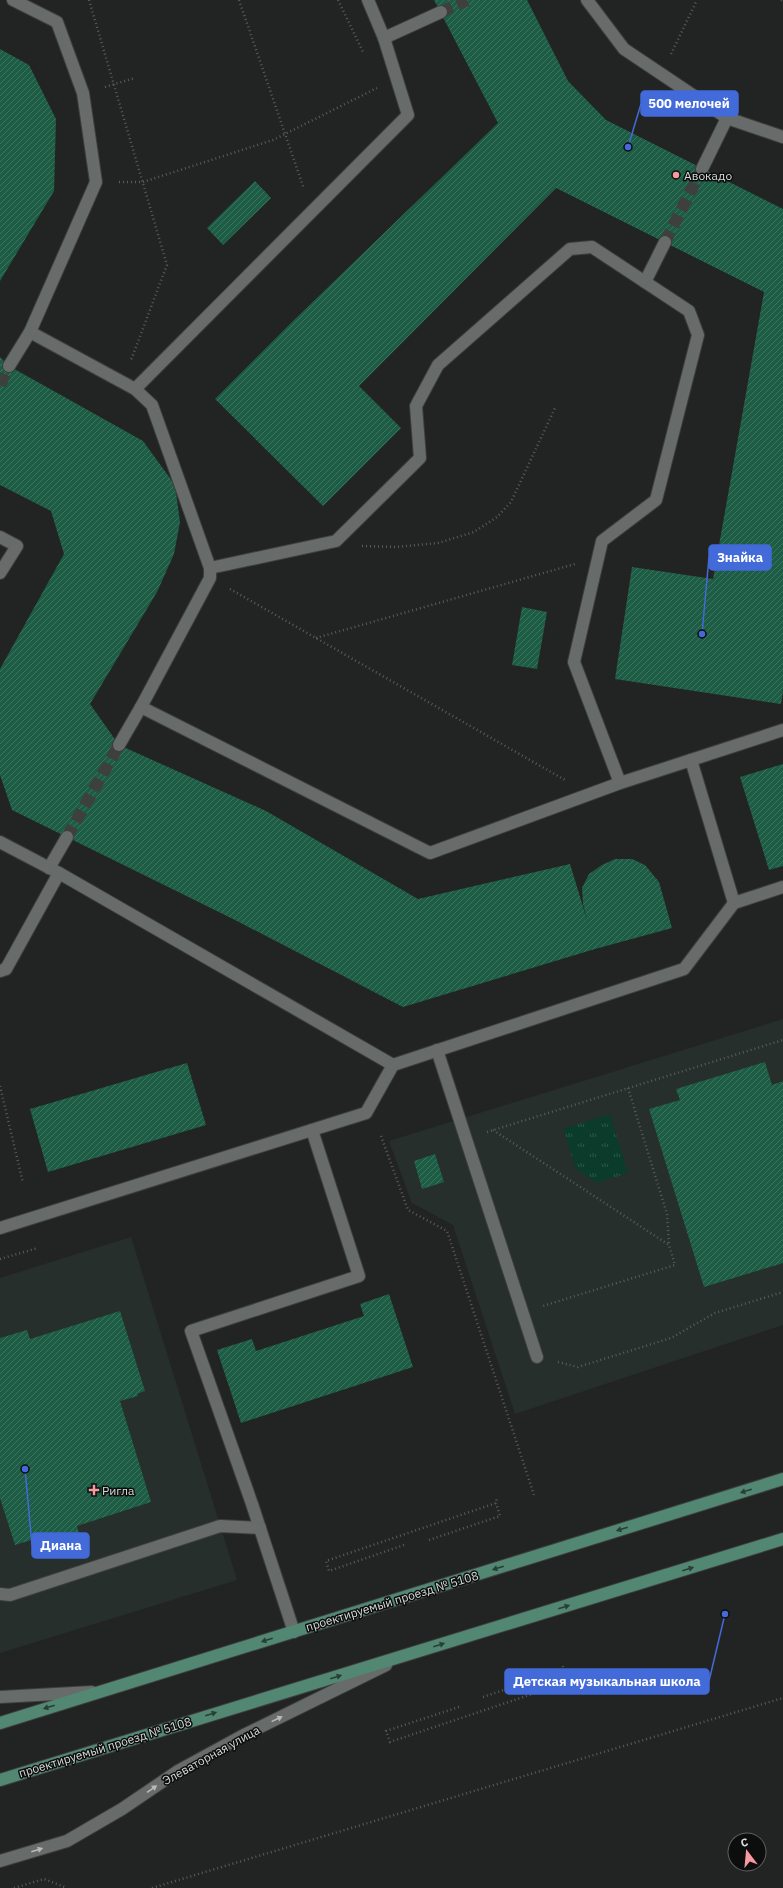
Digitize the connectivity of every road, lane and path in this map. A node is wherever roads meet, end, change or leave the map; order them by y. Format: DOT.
graph roads {
  1 [pos="13,0"];
  2 [pos="89,0"];
  3 [pos="239,0"];
  4 [pos="338,0"];
  5 [pos="368,0"];
  6 [pos="587,0"];
  7 [pos="697,0"];
  8 [pos="441,12"];
  9 [pos="384,38"];
  10 [pos="367,60"];
  11 [pos="661,74"];
  12 [pos="135,78"];
  13 [pos="396,78"];
  14 [pos="114,84"];
  15 [pos="83,93"];
  16 [pos="727,118"];
  17 [pos="284,134"];
  18 [pos="783,137"];
  19 [pos="702,169"];
  20 [pos="96,182"];
  21 [pos="143,182"];
  22 [pos="312,211"];
  23 [pos="665,242"];
  24 [pos="645,282"];
  25 [pos="30,332"];
  26 [pos="9,366"];
  27 [pos="123,383"];
  28 [pos="135,390"];
  29 [pos="555,408"];
  30 [pos="0,537"];
  31 [pos="336,542"];
  32 [pos="598,557"];
  33 [pos="0,573"];
  34 [pos="210,573"];
  35 [pos="316,638"];
  36 [pos="140,707"];
  37 [pos="783,730"];
  38 [pos="119,744"];
  39 [pos="690,760"];
  40 [pos="620,783"];
  41 [pos="591,795"];
  42 [pos="67,837"];
  43 [pos="0,842"];
  44 [pos="54,871"];
  45 [pos="783,887"];
  46 [pos="734,903"];
  47 [pos="0,971"];
  48 [pos="783,1040"];
  49 [pos="437,1050"];
  50 [pos="393,1065"];
  51 [pos="0,1086"];
  52 [pos="628,1088"];
  53 [pos="312,1130"];
  54 [pos="493,1130"];
  55 [pos="381,1136"];
  56 [pos="465,1138"];
  57 [pos="23,1183"];
  58 [pos="0,1228"];
  59 [pos="669,1245"];
  60 [pos="38,1248"];
  61 [pos="0,1260"];
  62 [pos="783,1292"];
  63 [pos="522,1312"];
  64 [pos="537,1357"];
  65 [pos="783,1479"];
  66 [pos="534,1495"];
  67 [pos="497,1497"];
  68 [pos="496,1503"];
  69 [pos="260,1528"];
  70 [pos="783,1539"];
  71 [pos="429,1540"];
  72 [pos="404,1545"];
  73 [pos="0,1594"];
  74 [pos="294,1632"];
  75 [pos="402,1657"];
  76 [pos="562,1664"];
  77 [pos="563,1670"];
  78 [pos="100,1692"];
  79 [pos="0,1696"];
  80 [pos="483,1696"];
  81 [pos="783,1698"];
  82 [pos="459,1707"];
  83 [pos="0,1723"];
  84 [pos="0,1780"];
  85 [pos="0,1861"];
  86 [pos="14,1888"];
  87 [pos="67,1888"];
  88 [pos="152,1888"];
  1 -- 15 [label="street"];
  2 -- 14 [label="path"];
  3 -- 17 [label="path"];
  4 -- 10 [label="path"];
  5 -- 9 [label="street"];
  6 -- 11 [label="street"];
  7 -- 11 [label="path"];
  8 -- 9 [label="street"];
  9 -- 13 [label="street"];
  11 -- 16 [label="street"];
  12 -- 14 [label="path"];
  13 -- 17 [label="path"];
  13 -- 22 [label="street"];
  14 -- 15 [label="path"];
  14 -- 21 [label="path"];
  15 -- 20 [label="street"];
  16 -- 18 [label="street"];
  16 -- 19 [label="street"];
  17 -- 21 [label="path"];
  17 -- 22 [label="path"];
  20 -- 21 [label="path"];
  20 -- 25 [label="street"];
  21 -- 27 [label="path"];
  22 -- 28 [label="street"];
  23 -- 24 [label="street"];
  24 -- 31 [label="street"];
  24 -- 32 [label="street"];
  25 -- 26 [label="street"];
  25 -- 27 [label="street"];
  27 -- 28 [label="street"];
  28 -- 34 [label="street"];
  29 -- 31 [label="path"];
  30 -- 33 [label="street"];
  31 -- 34 [label="street"];
  32 -- 35 [label="path"];
  32 -- 40 [label="street"];
  34 -- 35 [label="path"];
  34 -- 36 [label="street"];
  35 -- 41 [label="path"];
  36 -- 38 [label="street"];
  36 -- 41 [label="street"];
  37 -- 39 [label="street"];
  39 -- 40 [label="street"];
  39 -- 46 [label="street"];
  40 -- 41 [label="street"];
  42 -- 44 [label="street"];
  43 -- 44 [label="street"];
  44 -- 47 [label="street"];
  44 -- 50 [label="street"];
  45 -- 46 [label="street"];
  46 -- 49 [label="street"];
  48 -- 52 [label="path"];
  49 -- 50 [label="street"];
  49 -- 56 [label="street"];
  50 -- 53 [label="street"];
  51 -- 57 [label="path"];
  52 -- 54 [label="path"];
  52 -- 59 [label="path"];
  53 -- 58 [label="street"];
  53 -- 69 [label="street"];
  54 -- 56 [label="path"];
  54 -- 59 [label="path"];
  55 -- 66 [label="path"];
  56 -- 63 [label="street"];
  59 -- 63 [label="path"];
  60 -- 61 [label="path"];
  62 -- 64 [label="path"];
  63 -- 64 [label="street"];
  65 -- 74 [label="main road, проектируемый проезд № 5108, one-way"];
  67 -- 68 [label="path"];
  68 -- 71 [label="path"];
  68 -- 72 [label="path"];
  69 -- 73 [label="street"];
  69 -- 74 [label="street"];
  75 -- 70 [label="main road, проектируемый проезд № 5108, one-way"];
  74 -- 78 [label="main road, проектируемый проезд № 5108, one-way"];
  84 -- 75 [label="main road, проектируемый проезд № 5108, one-way"];
  85 -- 75 [label="street, Элеваторная улица, one-way"];
  76 -- 77 [label="path"];
  77 -- 80 [label="path"];
  77 -- 82 [label="path"];
  78 -- 79 [label="street"];
  78 -- 83 [label="main road, проектируемый проезд № 5108, one-way"];
  81 -- 88 [label="path"];
  86 -- 87 [label="path"];
}
